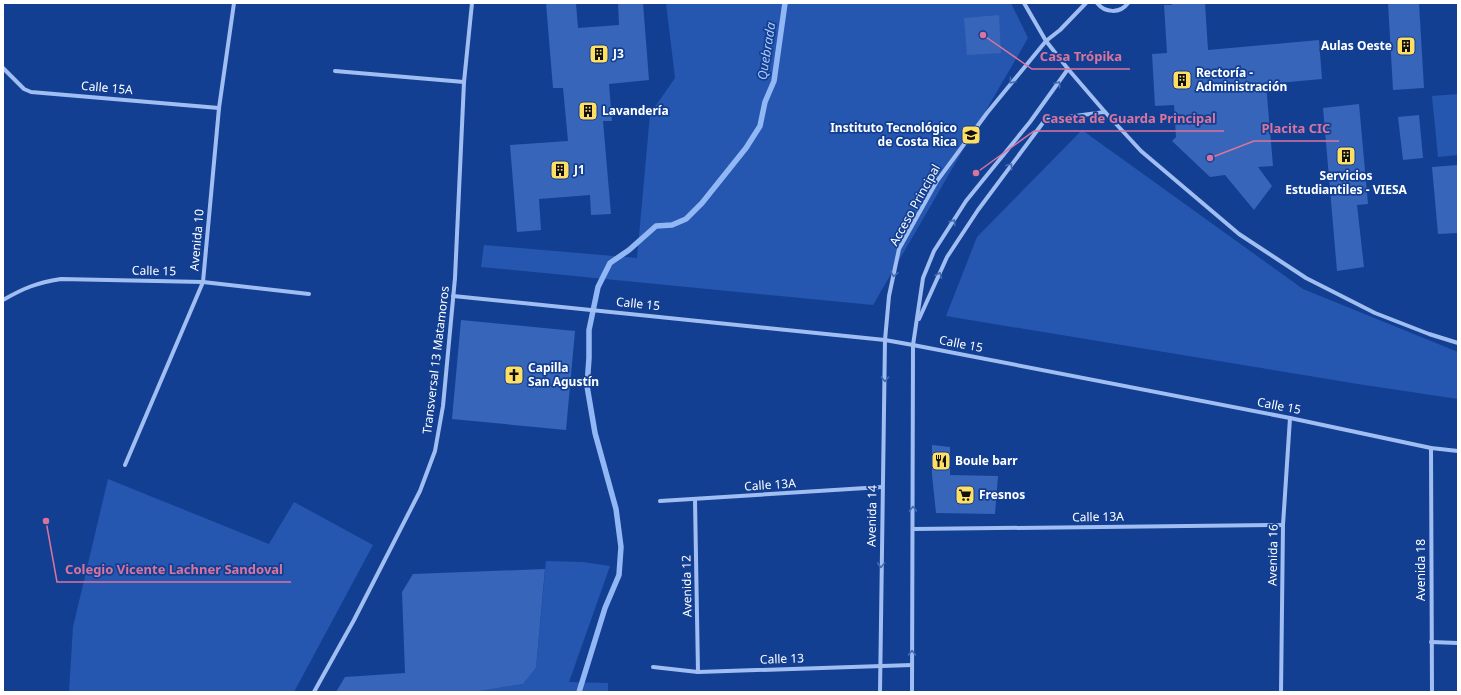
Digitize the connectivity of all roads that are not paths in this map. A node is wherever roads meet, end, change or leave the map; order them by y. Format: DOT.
graph roads {
  1 [pos="234,3"];
  2 [pos="472,3"];
  3 [pos="1024,3"];
  4 [pos="1086,3"];
  5 [pos="1097,3"];
  6 [pos="1128,3"];
  7 [pos="1046,40"];
  8 [pos="3,68"];
  9 [pos="1068,70"];
  10 [pos="335,71"];
  11 [pos="464,82"];
  12 [pos="219,108"];
  13 [pos="1105,112"];
  14 [pos="203,282"];
  15 [pos="309,294"];
  16 [pos="453,296"];
  17 [pos="3,300"];
  18 [pos="917,323"];
  19 [pos="885,340"];
  20 [pos="1458,343"];
  21 [pos="913,344"];
  22 [pos="1290,418"];
  23 [pos="1431,448"];
  24 [pos="1458,451"];
  25 [pos="126,465"];
  26 [pos="882,487"];
  27 [pos="696,500"];
  28 [pos="660,501"];
  29 [pos="1284,525"];
  30 [pos="913,529"];
  31 [pos="1432,642"];
  32 [pos="1458,643"];
  33 [pos="912,665"];
  34 [pos="653,666"];
  35 [pos="880,666"];
  36 [pos="698,672"];
  37 [pos="314,692"];
  38 [pos="880,692"];
  39 [pos="912,692"];
  40 [pos="1281,692"];
  41 [pos="1432,692"];
  1 -- 12 [label="street, Avenida 10"];
  2 -- 11 [label="street, Transversal 13 Matamoros"];
  3 -- 7 [label="street"];
  4 -- 7 [label="street, Acceso Principal"];
  5 -- 6 [label="street"];
  7 -- 9 [label="street"];
  7 -- 19 [label="street, Acceso Principal, one-way"];
  8 -- 12 [label="street, Calle 15A"];
  9 -- 13 [label="street"];
  18 -- 9 [label="street, one-way"];
  10 -- 11 [label="street"];
  11 -- 16 [label="street, Transversal 13 Matamoros"];
  12 -- 14 [label="street, Avenida 10"];
  18 -- 13 [label="street, one-way"];
  13 -- 20 [label="street"];
  14 -- 15 [label="street, Calle 15"];
  14 -- 17 [label="street, Calle 15"];
  14 -- 25 [label="street, Avenida 10"];
  16 -- 19 [label="street, Calle 15"];
  16 -- 37 [label="street, Transversal 13 Matamoros"];
  18 -- 21 [label="street"];
  19 -- 21 [label="street, Calle 15"];
  19 -- 26 [label="street, Avenida 14, one-way"];
  21 -- 22 [label="street, Calle 15"];
  30 -- 21 [label="street, one-way"];
  22 -- 23 [label="street, Calle 15"];
  22 -- 29 [label="street, Avenida 16"];
  23 -- 24 [label="street, Calle 15"];
  23 -- 31 [label="street, Avenida 18"];
  26 -- 27 [label="street, Calle 13A"];
  26 -- 35 [label="street, Avenida 14, one-way"];
  27 -- 28 [label="street, Calle 13A"];
  27 -- 36 [label="street, Avenida 12"];
  29 -- 30 [label="street, Calle 13A"];
  29 -- 40 [label="street, Avenida 16"];
  33 -- 30 [label="street, one-way"];
  31 -- 32 [label="street"];
  31 -- 41 [label="street, Avenida 18"];
  33 -- 35 [label="street, Calle 13"];
  33 -- 39 [label="street"];
  34 -- 36 [label="street, Calle 13"];
  35 -- 36 [label="street, Calle 13"];
  35 -- 38 [label="street, Avenida 14"];
}
